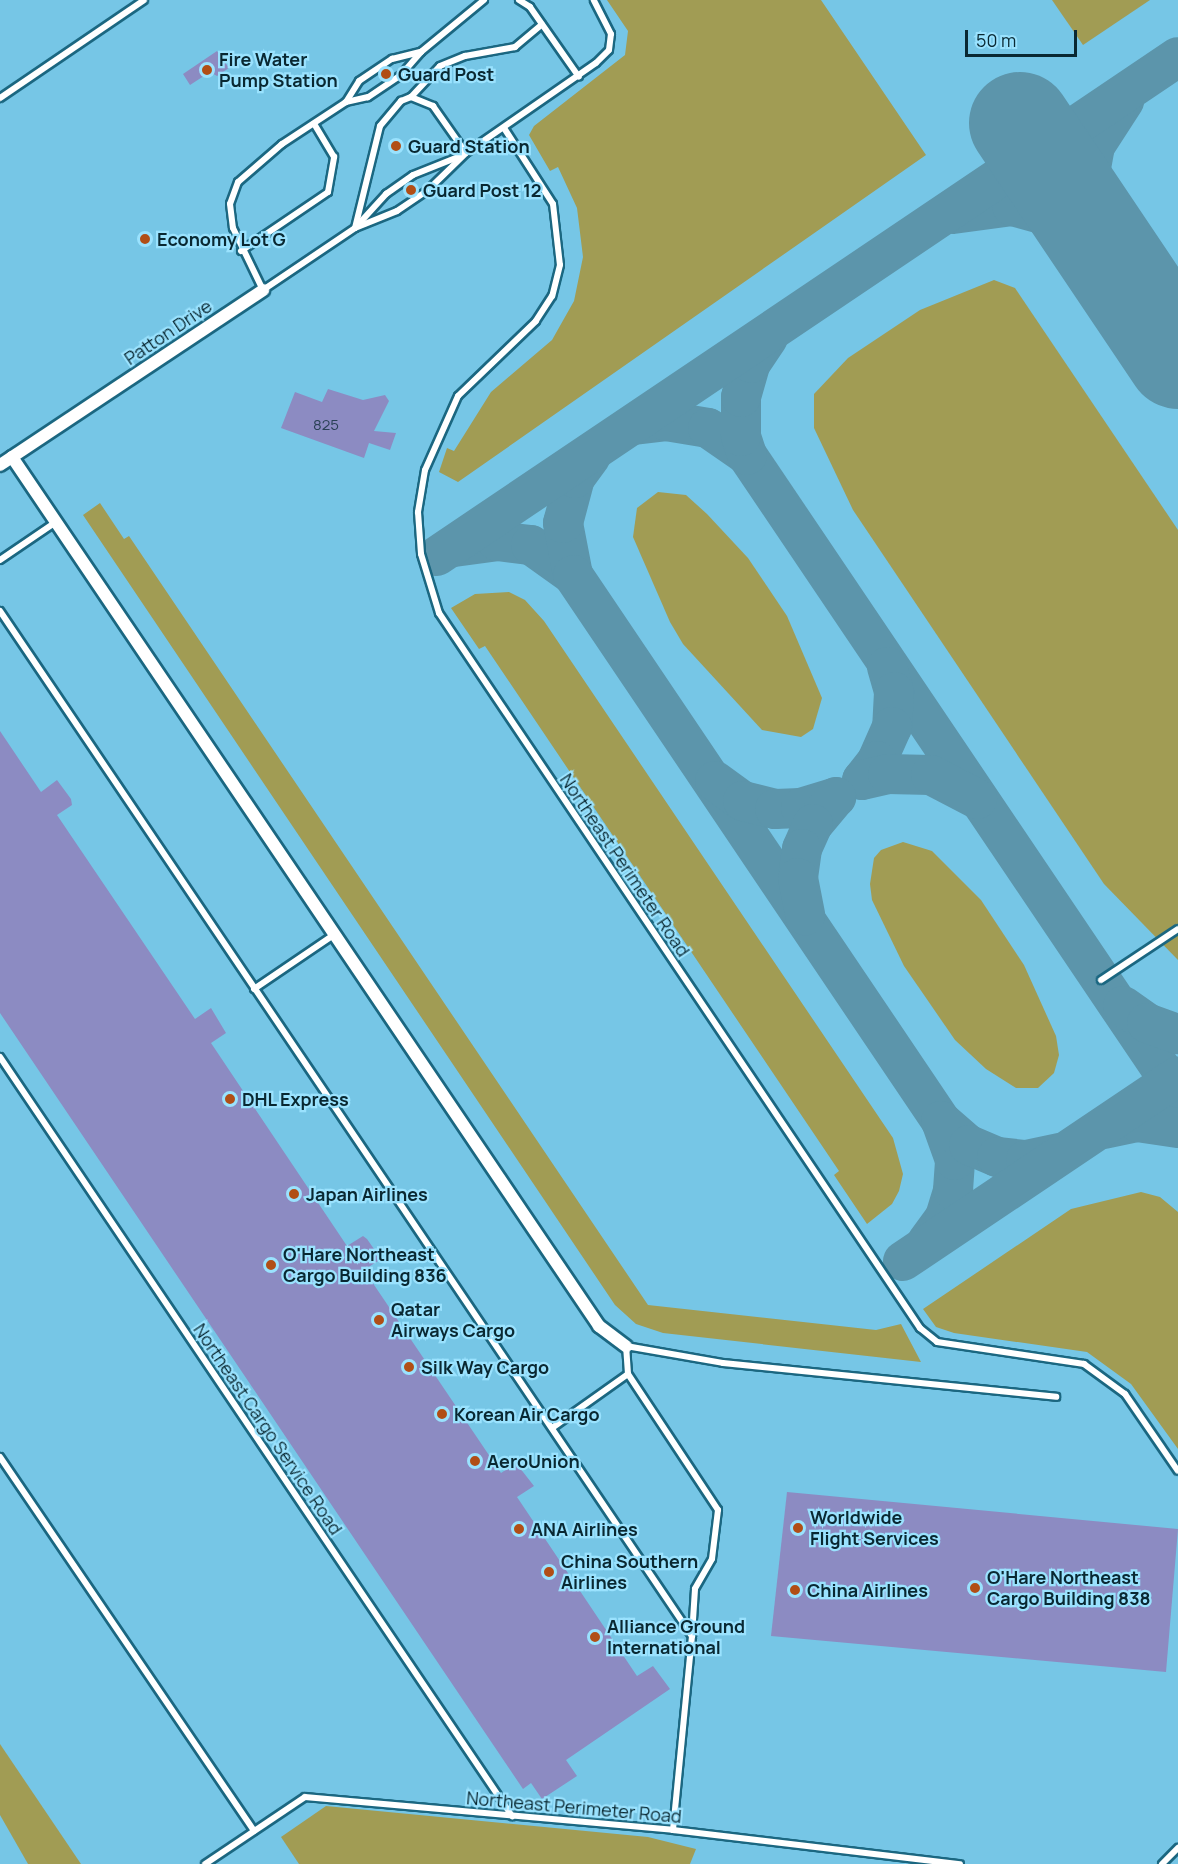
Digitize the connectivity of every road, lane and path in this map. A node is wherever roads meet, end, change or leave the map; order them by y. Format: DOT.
graph roads {
  1 [pos="144,0"];
  2 [pos="484,0"];
  3 [pos="519,0"];
  4 [pos="594,0"];
  5 [pos="542,24"];
  6 [pos="421,52"];
  7 [pos="579,77"];
  8 [pos="411,97"];
  9 [pos="0,98"];
  10 [pos="346,102"];
  11 [pos="314,124"];
  12 [pos="504,128"];
  13 [pos="466,153"];
  14 [pos="355,228"];
  15 [pos="241,251"];
  16 [pos="263,290"];
  17 [pos="12,457"];
  18 [pos="0,465"];
  19 [pos="56,522"];
  20 [pos="0,560"];
  21 [pos="0,611"];
  22 [pos="1178,928"];
  23 [pos="335,934"];
  24 [pos="1101,980"];
  25 [pos="254,989"];
  26 [pos="0,1057"];
  27 [pos="626,1346"];
  28 [pos="628,1374"];
  29 [pos="1056,1397"];
  30 [pos="552,1428"];
  31 [pos="0,1457"];
  32 [pos="1178,1471"];
  33 [pos="692,1636"];
  34 [pos="512,1816"];
  35 [pos="673,1830"];
  36 [pos="254,1831"];
  37 [pos="1177,1852"];
  38 [pos="205,1864"];
  39 [pos="960,1864"];
  40 [pos="1162,1864"];
  1 -- 9 [label="lane"];
  2 -- 6 [label="lane"];
  3 -- 5 [label="lane"];
  4 -- 7 [label="lane, Patton Drive"];
  5 -- 7 [label="lane"];
  5 -- 8 [label="lane"];
  6 -- 10 [label="lane"];
  6 -- 10 [label="lane"];
  7 -- 12 [label="lane, Patton Drive"];
  8 -- 13 [label="lane"];
  8 -- 14 [label="lane"];
  10 -- 11 [label="lane"];
  11 -- 15 [label="lane"];
  11 -- 15 [label="lane"];
  12 -- 13 [label="lane, Patton Drive"];
  12 -- 32 [label="lane, Northeast Perimeter Road"];
  13 -- 14 [label="lane, Patton Drive"];
  13 -- 14 [label="lane, Patton Drive"];
  14 -- 16 [label="lane, Patton Drive"];
  15 -- 16 [label="lane"];
  16 -- 17 [label="street, Patton Drive"];
  17 -- 18 [label="street, Patton Drive"];
  17 -- 19 [label="street"];
  19 -- 20 [label="lane"];
  19 -- 23 [label="street"];
  21 -- 25 [label="lane"];
  22 -- 24 [label="lane"];
  23 -- 25 [label="lane"];
  23 -- 27 [label="street"];
  25 -- 30 [label="lane"];
  26 -- 34 [label="lane, Northeast Cargo Service Road"];
  27 -- 28 [label="lane"];
  27 -- 29 [label="lane"];
  28 -- 30 [label="lane"];
  28 -- 33 [label="lane"];
  30 -- 33 [label="lane"];
  31 -- 36 [label="lane"];
  33 -- 35 [label="lane"];
  34 -- 35 [label="lane, Northeast Perimeter Road"];
  34 -- 36 [label="lane, Northeast Perimeter Road"];
  35 -- 39 [label="lane, Northeast Perimeter Road"];
  36 -- 38 [label="lane, Northeast Perimeter Road"];
  37 -- 40 [label="lane"];
}
